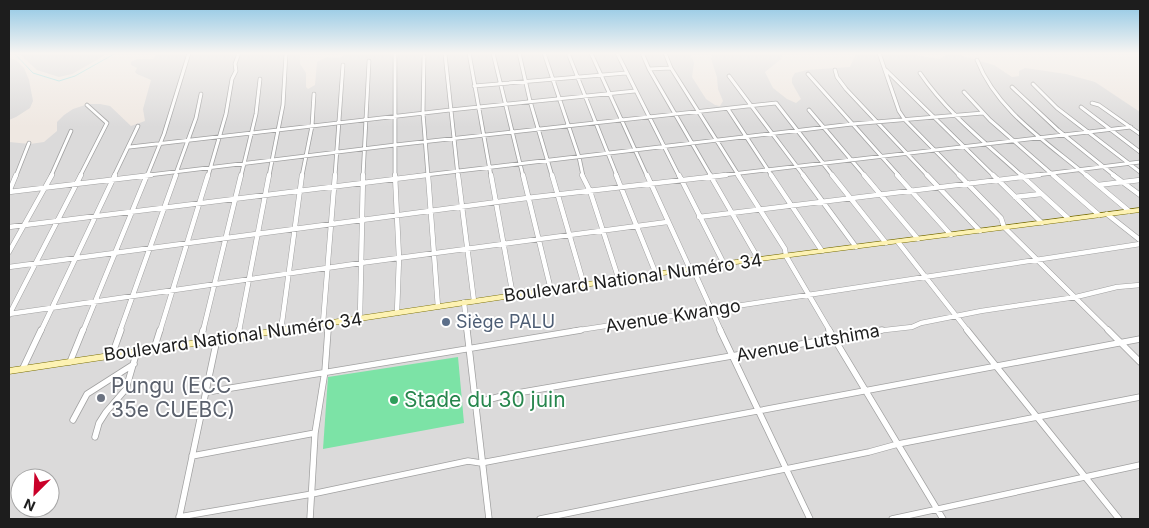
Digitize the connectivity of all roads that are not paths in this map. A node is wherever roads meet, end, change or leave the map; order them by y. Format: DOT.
graph roads {
  1 [pos="183,78"];
  2 [pos="233,78"];
  3 [pos="285,78"];
  4 [pos="342,78"];
  5 [pos="368,78"];
  6 [pos="395,78"];
  7 [pos="424,78"];
  8 [pos="447,78"];
  9 [pos="473,78"];
  10 [pos="498,78"];
  11 [pos="524,78"];
  12 [pos="563,78"];
  13 [pos="578,78"];
  14 [pos="602,78"];
  15 [pos="628,78"];
  16 [pos="654,78"];
  17 [pos="677,78"];
  18 [pos="729,78"];
  19 [pos="811,78"];
  20 [pos="839,78"];
  21 [pos="888,78"];
  22 [pos="895,78"];
  23 [pos="923,78"];
  24 [pos="985,78"];
  25 [pos="260,79"];
  26 [pos="552,79"];
  27 [pos="525,81"];
  28 [pos="499,84"];
  29 [pos="1033,84"];
  30 [pos="474,86"];
  31 [pos="1012,87"];
  32 [pos="635,91"];
  33 [pos="964,92"];
  34 [pos="608,93"];
  35 [pos="202,94"];
  36 [pos="314,94"];
  37 [pos="584,96"];
  38 [pos="558,98"];
  39 [pos="530,101"];
  40 [pos="1092,103"];
  41 [pos="504,104"];
  42 [pos="87,105"];
  43 [pos="753,106"];
  44 [pos="479,107"];
  45 [pos="1081,107"];
  46 [pos="728,109"];
  47 [pos="450,110"];
  48 [pos="809,110"];
  49 [pos="699,112"];
  50 [pos="423,113"];
  51 [pos="983,113"];
  52 [pos="674,114"];
  53 [pos="396,116"];
  54 [pos="956,116"];
  55 [pos="648,117"];
  56 [pos="932,117"];
  57 [pos="366,120"];
  58 [pos="620,120"];
  59 [pos="906,120"];
  60 [pos="339,122"];
  61 [pos="878,122"];
  62 [pos="596,123"];
  63 [pos="852,124"];
  64 [pos="138,126"];
  65 [pos="312,126"];
  66 [pos="567,126"];
  67 [pos="1131,127"];
  68 [pos="825,128"];
  69 [pos="538,129"];
  70 [pos="1109,129"];
  71 [pos="279,130"];
  72 [pos="71,131"];
  73 [pos="798,131"];
  74 [pos="1086,131"];
  75 [pos="512,132"];
  76 [pos="251,133"];
  77 [pos="774,134"];
  78 [pos="1062,134"];
  79 [pos="1140,134"];
  80 [pos="484,135"];
  81 [pos="219,137"];
  82 [pos="746,137"];
  83 [pos="1039,137"];
  84 [pos="453,138"];
  85 [pos="188,140"];
  86 [pos="717,140"];
  87 [pos="1013,140"];
  88 [pos="426,142"];
  89 [pos="29,143"];
  90 [pos="691,143"];
  91 [pos="985,143"];
  92 [pos="160,144"];
  93 [pos="395,145"];
  94 [pos="663,146"];
  95 [pos="961,146"];
  96 [pos="130,147"];
  97 [pos="363,149"];
  98 [pos="935,149"];
  99 [pos="634,150"];
  100 [pos="337,152"];
  101 [pos="906,152"];
  102 [pos="1140,152"];
  103 [pos="608,153"];
  104 [pos="880,155"];
  105 [pos="305,156"];
  106 [pos="580,157"];
  107 [pos="851,159"];
  108 [pos="273,160"];
  109 [pos="547,160"];
  110 [pos="823,162"];
  111 [pos="1140,162"];
  112 [pos="244,163"];
  113 [pos="519,163"];
  114 [pos="1128,163"];
  115 [pos="797,165"];
  116 [pos="1103,166"];
  117 [pos="210,167"];
  118 [pos="489,167"];
  119 [pos="767,169"];
  120 [pos="1078,169"];
  121 [pos="178,171"];
  122 [pos="458,171"];
  123 [pos="1050,172"];
  124 [pos="1140,172"];
  125 [pos="738,173"];
  126 [pos="428,174"];
  127 [pos="147,175"];
  128 [pos="710,176"];
  129 [pos="1021,176"];
  130 [pos="113,179"];
  131 [pos="395,179"];
  132 [pos="996,179"];
  133 [pos="680,180"];
  134 [pos="1140,180"];
  135 [pos="363,182"];
  136 [pos="1123,182"];
  137 [pos="77,183"];
  138 [pos="967,183"];
  139 [pos="649,184"];
  140 [pos="1098,185"];
  141 [pos="334,186"];
  142 [pos="46,187"];
  143 [pos="938,187"];
  144 [pos="621,188"];
  145 [pos="299,190"];
  146 [pos="911,190"];
  147 [pos="590,191"];
  148 [pos="9,192"];
  149 [pos="265,194"];
  150 [pos="880,194"];
  151 [pos="1041,194"];
  152 [pos="557,195"];
  153 [pos="1140,195"];
  154 [pos="1015,197"];
  155 [pos="235,198"];
  156 [pos="528,198"];
  157 [pos="850,198"];
  158 [pos="823,202"];
  159 [pos="200,203"];
  160 [pos="495,203"];
  161 [pos="792,205"];
  162 [pos="165,207"];
  163 [pos="462,207"];
  164 [pos="761,210"];
  165 [pos="1140,210"];
  166 [pos="132,211"];
  167 [pos="431,211"];
  168 [pos="1129,211"];
  169 [pos="732,213"];
  170 [pos="1107,214"];
  171 [pos="397,215"];
  172 [pos="95,216"];
  173 [pos="1099,216"];
  174 [pos="699,217"];
  175 [pos="1069,219"];
  176 [pos="58,220"];
  177 [pos="362,220"];
  178 [pos="667,222"];
  179 [pos="1042,223"];
  180 [pos="331,224"];
  181 [pos="25,225"];
  182 [pos="637,226"];
  183 [pos="1004,227"];
  184 [pos="9,228"];
  185 [pos="293,229"];
  186 [pos="604,230"];
  187 [pos="980,231"];
  188 [pos="258,234"];
  189 [pos="570,234"];
  190 [pos="951,235"];
  191 [pos="226,238"];
  192 [pos="538,239"];
  193 [pos="918,239"];
  194 [pos="898,242"];
  195 [pos="1140,242"];
  196 [pos="886,243"];
  197 [pos="187,244"];
  198 [pos="503,244"];
  199 [pos="856,247"];
  200 [pos="150,248"];
  201 [pos="468,248"];
  202 [pos="822,251"];
  203 [pos="9,252"];
  204 [pos="115,253"];
  205 [pos="434,253"];
  206 [pos="786,256"];
  207 [pos="76,258"];
  208 [pos="399,258"];
  209 [pos="1037,259"];
  210 [pos="759,260"];
  211 [pos="361,262"];
  212 [pos="724,264"];
  213 [pos="36,265"];
  214 [pos="9,267"];
  215 [pos="327,267"];
  216 [pos="691,269"];
  217 [pos="288,274"];
  218 [pos="656,274"];
  219 [pos="923,276"];
  220 [pos="250,279"];
  221 [pos="619,280"];
  222 [pos="214,284"];
  223 [pos="584,285"];
  224 [pos="1140,285"];
  225 [pos="174,290"];
  226 [pos="551,290"];
  227 [pos="807,294"];
  228 [pos="132,296"];
  229 [pos="512,296"];
  230 [pos="1076,297"];
  231 [pos="95,301"];
  232 [pos="474,301"];
  233 [pos="464,302"];
  234 [pos="438,306"];
  235 [pos="54,307"];
  236 [pos="711,309"];
  237 [pos="398,312"];
  238 [pos="9,314"];
  239 [pos="957,316"];
  240 [pos="360,318"];
  241 [pos="326,323"];
  242 [pos="281,330"];
  243 [pos="238,336"];
  244 [pos="217,339"];
  245 [pos="836,339"];
  246 [pos="1140,339"];
  247 [pos="200,342"];
  248 [pos="1120,343"];
  249 [pos="154,349"];
  250 [pos="469,349"];
  251 [pos="138,351"];
  252 [pos="112,355"];
  253 [pos="734,357"];
  254 [pos="70,362"];
  255 [pos="1140,362"];
  256 [pos="134,364"];
  257 [pos="997,366"];
  258 [pos="23,368"];
  259 [pos="9,370"];
  260 [pos="325,370"];
  261 [pos="864,390"];
  262 [pos="207,392"];
  263 [pos="1140,397"];
  264 [pos="474,403"];
  265 [pos="758,410"];
  266 [pos="1037,416"];
  267 [pos="73,420"];
  268 [pos="315,432"];
  269 [pos="95,437"];
  270 [pos="898,444"];
  271 [pos="192,456"];
  272 [pos="481,463"];
  273 [pos="1140,464"];
  274 [pos="785,468"];
  275 [pos="1085,476"];
  276 [pos="312,494"];
  277 [pos="937,508"];
  278 [pos="179,518"];
  279 [pos="310,519"];
  280 [pos="489,519"];
  281 [pos="540,519"];
  282 [pos="810,519"];
  283 [pos="892,519"];
  284 [pos="943,519"];
  285 [pos="1119,519"];
  1 -- 92 [label="street"];
  2 -- 81 [label="street"];
  3 -- 71 [label="street"];
  4 -- 60 [label="street"];
  5 -- 57 [label="street"];
  6 -- 53 [label="street"];
  7 -- 50 [label="street"];
  8 -- 47 [label="street"];
  9 -- 30 [label="street"];
  10 -- 28 [label="street"];
  11 -- 27 [label="street"];
  12 -- 26 [label="street"];
  13 -- 37 [label="street"];
  14 -- 34 [label="street"];
  15 -- 32 [label="street"];
  16 -- 52 [label="street"];
  17 -- 49 [label="street"];
  18 -- 43 [label="street"];
  19 -- 63 [label="street"];
  20 -- 61 [label="street"];
  21 -- 59 [label="street"];
  22 -- 56 [label="street"];
  23 -- 54 [label="street"];
  24 -- 83 [label="street"];
  25 -- 76 [label="street"];
  26 -- 27 [label="street"];
  26 -- 38 [label="street"];
  27 -- 28 [label="street"];
  27 -- 39 [label="street"];
  28 -- 30 [label="street"];
  28 -- 41 [label="street"];
  29 -- 74 [label="street"];
  30 -- 44 [label="street"];
  31 -- 78 [label="street"];
  32 -- 34 [label="street"];
  32 -- 55 [label="street"];
  33 -- 51 [label="street"];
  34 -- 37 [label="street"];
  34 -- 58 [label="street"];
  35 -- 85 [label="street"];
  36 -- 65 [label="street"];
  37 -- 38 [label="street"];
  37 -- 62 [label="street"];
  38 -- 39 [label="street"];
  38 -- 66 [label="street"];
  39 -- 41 [label="street"];
  39 -- 69 [label="street"];
  40 -- 67 [label="street"];
  41 -- 44 [label="street"];
  41 -- 75 [label="street"];
  42 -- 137 [label="street"];
  43 -- 46 [label="street"];
  43 -- 73 [label="street"];
  43 -- 77 [label="street"];
  44 -- 47 [label="street"];
  44 -- 80 [label="street"];
  45 -- 70 [label="street"];
  46 -- 49 [label="street"];
  46 -- 82 [label="street"];
  47 -- 50 [label="street"];
  47 -- 84 [label="street"];
  48 -- 68 [label="street"];
  49 -- 52 [label="street"];
  49 -- 86 [label="street"];
  50 -- 53 [label="street"];
  50 -- 88 [label="street"];
  51 -- 54 [label="street"];
  51 -- 87 [label="street"];
  52 -- 55 [label="street"];
  52 -- 90 [label="street"];
  53 -- 57 [label="street"];
  53 -- 93 [label="street"];
  54 -- 56 [label="street"];
  54 -- 91 [label="street"];
  55 -- 58 [label="street"];
  55 -- 94 [label="street"];
  56 -- 59 [label="street"];
  56 -- 95 [label="street"];
  57 -- 60 [label="street"];
  57 -- 97 [label="street"];
  58 -- 62 [label="street"];
  58 -- 99 [label="street"];
  59 -- 61 [label="street"];
  59 -- 98 [label="street"];
  60 -- 65 [label="street"];
  60 -- 100 [label="street"];
  61 -- 63 [label="street"];
  61 -- 101 [label="street"];
  62 -- 66 [label="street"];
  62 -- 103 [label="street"];
  63 -- 68 [label="street"];
  63 -- 104 [label="street"];
  64 -- 96 [label="street"];
  65 -- 71 [label="street"];
  65 -- 105 [label="street"];
  66 -- 69 [label="street"];
  66 -- 106 [label="street"];
  67 -- 70 [label="street"];
  67 -- 79 [label="street"];
  68 -- 73 [label="street"];
  68 -- 107 [label="street"];
  69 -- 75 [label="street"];
  69 -- 109 [label="street"];
  70 -- 74 [label="street"];
  70 -- 102 [label="street"];
  71 -- 76 [label="street"];
  71 -- 108 [label="street"];
  72 -- 142 [label="street"];
  73 -- 77 [label="street"];
  73 -- 110 [label="street"];
  74 -- 78 [label="street"];
  74 -- 114 [label="street"];
  75 -- 80 [label="street"];
  75 -- 113 [label="street"];
  76 -- 81 [label="street"];
  76 -- 112 [label="street"];
  77 -- 82 [label="street"];
  77 -- 115 [label="street"];
  78 -- 83 [label="street"];
  78 -- 116 [label="street"];
  80 -- 84 [label="street"];
  80 -- 118 [label="street"];
  81 -- 85 [label="street"];
  81 -- 117 [label="street"];
  82 -- 86 [label="street"];
  82 -- 119 [label="street"];
  83 -- 87 [label="street"];
  83 -- 120 [label="street"];
  84 -- 88 [label="street"];
  84 -- 122 [label="street"];
  85 -- 92 [label="street"];
  85 -- 121 [label="street"];
  86 -- 90 [label="street"];
  86 -- 125 [label="street"];
  87 -- 91 [label="street"];
  87 -- 123 [label="street"];
  88 -- 93 [label="street"];
  88 -- 126 [label="street"];
  89 -- 148 [label="street"];
  90 -- 94 [label="street"];
  90 -- 128 [label="street"];
  91 -- 95 [label="street"];
  91 -- 129 [label="street"];
  92 -- 96 [label="street"];
  92 -- 127 [label="street"];
  93 -- 97 [label="street"];
  93 -- 131 [label="street"];
  94 -- 99 [label="street"];
  94 -- 133 [label="street"];
  95 -- 98 [label="street"];
  95 -- 132 [label="street"];
  96 -- 130 [label="street"];
  97 -- 100 [label="street"];
  97 -- 135 [label="street"];
  98 -- 101 [label="street"];
  98 -- 138 [label="street"];
  99 -- 103 [label="street"];
  99 -- 139 [label="street"];
  100 -- 105 [label="street"];
  100 -- 141 [label="street"];
  101 -- 104 [label="street"];
  101 -- 143 [label="street"];
  103 -- 106 [label="street"];
  103 -- 144 [label="street"];
  104 -- 107 [label="street"];
  104 -- 146 [label="street"];
  105 -- 108 [label="street"];
  105 -- 145 [label="street"];
  106 -- 109 [label="street"];
  106 -- 147 [label="street"];
  107 -- 110 [label="street"];
  107 -- 150 [label="street"];
  108 -- 112 [label="street"];
  108 -- 149 [label="street"];
  109 -- 113 [label="street"];
  109 -- 152 [label="street"];
  110 -- 115 [label="street"];
  110 -- 157 [label="street"];
  111 -- 114 [label="street"];
  112 -- 117 [label="street"];
  112 -- 155 [label="street"];
  113 -- 118 [label="street"];
  113 -- 156 [label="street"];
  114 -- 116 [label="street"];
  114 -- 124 [label="street"];
  115 -- 119 [label="street"];
  115 -- 158 [label="street"];
  116 -- 120 [label="street"];
  116 -- 136 [label="street"];
  117 -- 121 [label="street"];
  117 -- 159 [label="street"];
  118 -- 122 [label="street"];
  118 -- 160 [label="street"];
  119 -- 125 [label="street"];
  119 -- 161 [label="street"];
  120 -- 123 [label="street"];
  120 -- 140 [label="street"];
  121 -- 127 [label="street"];
  121 -- 162 [label="street"];
  122 -- 126 [label="street"];
  122 -- 163 [label="street"];
  123 -- 129 [label="street"];
  123 -- 173 [label="street"];
  125 -- 128 [label="street"];
  125 -- 164 [label="street"];
  126 -- 131 [label="street"];
  126 -- 167 [label="street"];
  127 -- 130 [label="street"];
  127 -- 166 [label="street"];
  128 -- 133 [label="street"];
  128 -- 169 [label="street"];
  129 -- 132 [label="street"];
  129 -- 151 [label="street"];
  130 -- 137 [label="street"];
  130 -- 172 [label="street"];
  131 -- 135 [label="street"];
  131 -- 171 [label="street"];
  132 -- 138 [label="street"];
  132 -- 154 [label="street"];
  133 -- 139 [label="street"];
  133 -- 174 [label="street"];
  134 -- 136 [label="street"];
  135 -- 141 [label="street"];
  135 -- 177 [label="street"];
  136 -- 140 [label="street"];
  136 -- 153 [label="street"];
  137 -- 142 [label="street"];
  137 -- 176 [label="street"];
  138 -- 143 [label="street"];
  138 -- 183 [label="street"];
  139 -- 144 [label="street"];
  139 -- 178 [label="street"];
  140 -- 168 [label="street"];
  141 -- 145 [label="street"];
  141 -- 180 [label="street"];
  142 -- 148 [label="street"];
  142 -- 181 [label="street"];
  143 -- 146 [label="street"];
  143 -- 187 [label="street"];
  144 -- 147 [label="street"];
  144 -- 182 [label="street"];
  145 -- 149 [label="street"];
  145 -- 185 [label="street"];
  146 -- 150 [label="street"];
  146 -- 190 [label="street"];
  147 -- 152 [label="street"];
  147 -- 186 [label="street"];
  149 -- 155 [label="street"];
  149 -- 188 [label="street"];
  150 -- 157 [label="street"];
  150 -- 193 [label="street"];
  151 -- 154 [label="street"];
  151 -- 175 [label="street"];
  152 -- 156 [label="street"];
  152 -- 189 [label="street"];
  154 -- 179 [label="street"];
  155 -- 159 [label="street"];
  155 -- 191 [label="street"];
  156 -- 160 [label="street"];
  156 -- 192 [label="street"];
  157 -- 158 [label="street"];
  157 -- 196 [label="street"];
  158 -- 161 [label="street"];
  158 -- 199 [label="street"];
  159 -- 162 [label="street"];
  159 -- 197 [label="street"];
  160 -- 163 [label="street"];
  160 -- 198 [label="street"];
  161 -- 164 [label="street"];
  161 -- 202 [label="street"];
  162 -- 166 [label="street"];
  162 -- 200 [label="street"];
  163 -- 167 [label="street"];
  163 -- 201 [label="street"];
  164 -- 169 [label="street"];
  164 -- 206 [label="street"];
  165 -- 168 [label="main road, Boulevard National Numéro 34"];
  166 -- 172 [label="street"];
  166 -- 204 [label="street"];
  167 -- 171 [label="street"];
  167 -- 205 [label="street"];
  168 -- 170 [label="main road, Boulevard National Numéro 34"];
  169 -- 174 [label="street"];
  169 -- 210 [label="street"];
  170 -- 173 [label="main road, Boulevard National Numéro 34"];
  170 -- 195 [label="street"];
  171 -- 177 [label="street"];
  171 -- 208 [label="street"];
  172 -- 176 [label="street"];
  172 -- 207 [label="street"];
  173 -- 175 [label="main road, Boulevard National Numéro 34"];
  174 -- 212 [label="street"];
  175 -- 179 [label="main road, Boulevard National Numéro 34"];
  176 -- 181 [label="street"];
  176 -- 213 [label="street"];
  177 -- 180 [label="street"];
  177 -- 211 [label="street"];
  178 -- 182 [label="street"];
  178 -- 216 [label="street"];
  179 -- 183 [label="main road, Boulevard National Numéro 34"];
  180 -- 185 [label="street"];
  180 -- 215 [label="street"];
  181 -- 184 [label="street"];
  181 -- 203 [label="street"];
  182 -- 186 [label="street"];
  182 -- 218 [label="street"];
  183 -- 187 [label="main road, Boulevard National Numéro 34"];
  183 -- 209 [label="street"];
  185 -- 188 [label="street"];
  185 -- 217 [label="street"];
  186 -- 189 [label="street"];
  186 -- 221 [label="street"];
  187 -- 190 [label="main road, Boulevard National Numéro 34"];
  188 -- 191 [label="street"];
  188 -- 220 [label="street"];
  189 -- 192 [label="street"];
  189 -- 223 [label="street"];
  190 -- 193 [label="main road, Boulevard National Numéro 34"];
  191 -- 197 [label="street"];
  191 -- 222 [label="street"];
  192 -- 198 [label="street"];
  192 -- 226 [label="street"];
  193 -- 194 [label="main road, Boulevard National Numéro 34"];
  194 -- 196 [label="main road, Boulevard National Numéro 34"];
  194 -- 219 [label="street"];
  195 -- 209 [label="street, Avenue Kwango"];
  196 -- 199 [label="main road, Boulevard National Numéro 34"];
  197 -- 200 [label="street"];
  197 -- 225 [label="street"];
  198 -- 201 [label="street"];
  198 -- 229 [label="street"];
  199 -- 202 [label="main road, Boulevard National Numéro 34"];
  200 -- 204 [label="street"];
  200 -- 228 [label="street"];
  201 -- 205 [label="street"];
  201 -- 232 [label="street"];
  202 -- 206 [label="main road, Boulevard National Numéro 34"];
  204 -- 207 [label="street"];
  204 -- 231 [label="street"];
  205 -- 208 [label="street"];
  205 -- 234 [label="street"];
  206 -- 210 [label="main road, Boulevard National Numéro 34"];
  206 -- 227 [label="street"];
  207 -- 213 [label="street"];
  207 -- 235 [label="street"];
  208 -- 211 [label="street"];
  208 -- 237 [label="street"];
  209 -- 219 [label="street, Avenue Kwango"];
  209 -- 230 [label="street"];
  210 -- 212 [label="main road, Boulevard National Numéro 34"];
  211 -- 215 [label="street"];
  211 -- 240 [label="street"];
  212 -- 216 [label="main road, Boulevard National Numéro 34"];
  213 -- 214 [label="street"];
  213 -- 238 [label="street"];
  215 -- 217 [label="street"];
  215 -- 241 [label="street"];
  216 -- 218 [label="main road, Boulevard National Numéro 34"];
  216 -- 236 [label="street"];
  217 -- 220 [label="street"];
  217 -- 242 [label="street"];
  218 -- 221 [label="main road, Boulevard National Numéro 34"];
  219 -- 227 [label="street, Avenue Kwango"];
  219 -- 239 [label="street"];
  220 -- 222 [label="street"];
  220 -- 243 [label="street"];
  221 -- 223 [label="main road, Boulevard National Numéro 34"];
  222 -- 225 [label="street"];
  222 -- 247 [label="street"];
  223 -- 226 [label="main road, Boulevard National Numéro 34"];
  224 -- 230 [label="street, Avenue Lutshima"];
  225 -- 228 [label="street"];
  225 -- 249 [label="street"];
  226 -- 229 [label="main road, Boulevard National Numéro 34"];
  227 -- 236 [label="street, Avenue Kwango"];
  227 -- 245 [label="street"];
  228 -- 231 [label="street"];
  228 -- 252 [label="street"];
  229 -- 232 [label="main road, Boulevard National Numéro 34"];
  230 -- 239 [label="street, Avenue Lutshima"];
  230 -- 248 [label="street"];
  231 -- 235 [label="street"];
  231 -- 254 [label="street"];
  232 -- 233 [label="main road, Boulevard National Numéro 34"];
  233 -- 234 [label="main road, Boulevard National Numéro 34"];
  233 -- 250 [label="street"];
  234 -- 237 [label="main road, Boulevard National Numéro 34"];
  235 -- 238 [label="street"];
  235 -- 258 [label="street"];
  236 -- 250 [label="street, Avenue Kwango"];
  236 -- 253 [label="street"];
  237 -- 240 [label="main road, Boulevard National Numéro 34"];
  239 -- 245 [label="street, Avenue Lutshima"];
  239 -- 257 [label="street"];
  240 -- 241 [label="main road, Boulevard National Numéro 34"];
  241 -- 242 [label="main road, Boulevard National Numéro 34"];
  241 -- 260 [label="street"];
  242 -- 243 [label="main road, Boulevard National Numéro 34"];
  243 -- 244 [label="main road, Boulevard National Numéro 34"];
  244 -- 247 [label="main road, Boulevard National Numéro 34"];
  244 -- 262 [label="street"];
  245 -- 253 [label="street, Avenue Lutshima"];
  245 -- 261 [label="street"];
  246 -- 248 [label="street"];
  247 -- 249 [label="main road, Boulevard National Numéro 34"];
  248 -- 255 [label="street"];
  248 -- 257 [label="street"];
  249 -- 251 [label="main road, Boulevard National Numéro 34"];
  250 -- 260 [label="street, Avenue Kwango"];
  250 -- 264 [label="street"];
  251 -- 252 [label="main road, Boulevard National Numéro 34"];
  251 -- 256 [label="street"];
  252 -- 254 [label="main road, Boulevard National Numéro 34"];
  253 -- 264 [label="street, Avenue Lutshima"];
  253 -- 265 [label="street"];
  254 -- 258 [label="main road, Boulevard National Numéro 34"];
  256 -- 267 [label="street"];
  256 -- 269 [label="street"];
  257 -- 261 [label="street"];
  257 -- 266 [label="street"];
  258 -- 259 [label="main road, Boulevard National Numéro 34"];
  260 -- 262 [label="street, Avenue Kwango"];
  260 -- 268 [label="street"];
  261 -- 265 [label="street"];
  261 -- 270 [label="street"];
  262 -- 271 [label="street"];
  263 -- 266 [label="street"];
  264 -- 272 [label="street"];
  265 -- 272 [label="street"];
  265 -- 274 [label="street"];
  266 -- 270 [label="street"];
  266 -- 275 [label="street"];
  268 -- 271 [label="street"];
  268 -- 276 [label="street"];
  270 -- 274 [label="street"];
  270 -- 277 [label="street"];
  271 -- 278 [label="street"];
  272 -- 276 [label="street"];
  272 -- 280 [label="street"];
  273 -- 275 [label="street"];
  274 -- 281 [label="street"];
  274 -- 282 [label="street"];
  275 -- 277 [label="street"];
  275 -- 285 [label="street"];
  276 -- 278 [label="street"];
  276 -- 279 [label="street"];
  277 -- 283 [label="street"];
  277 -- 284 [label="street"];
}
